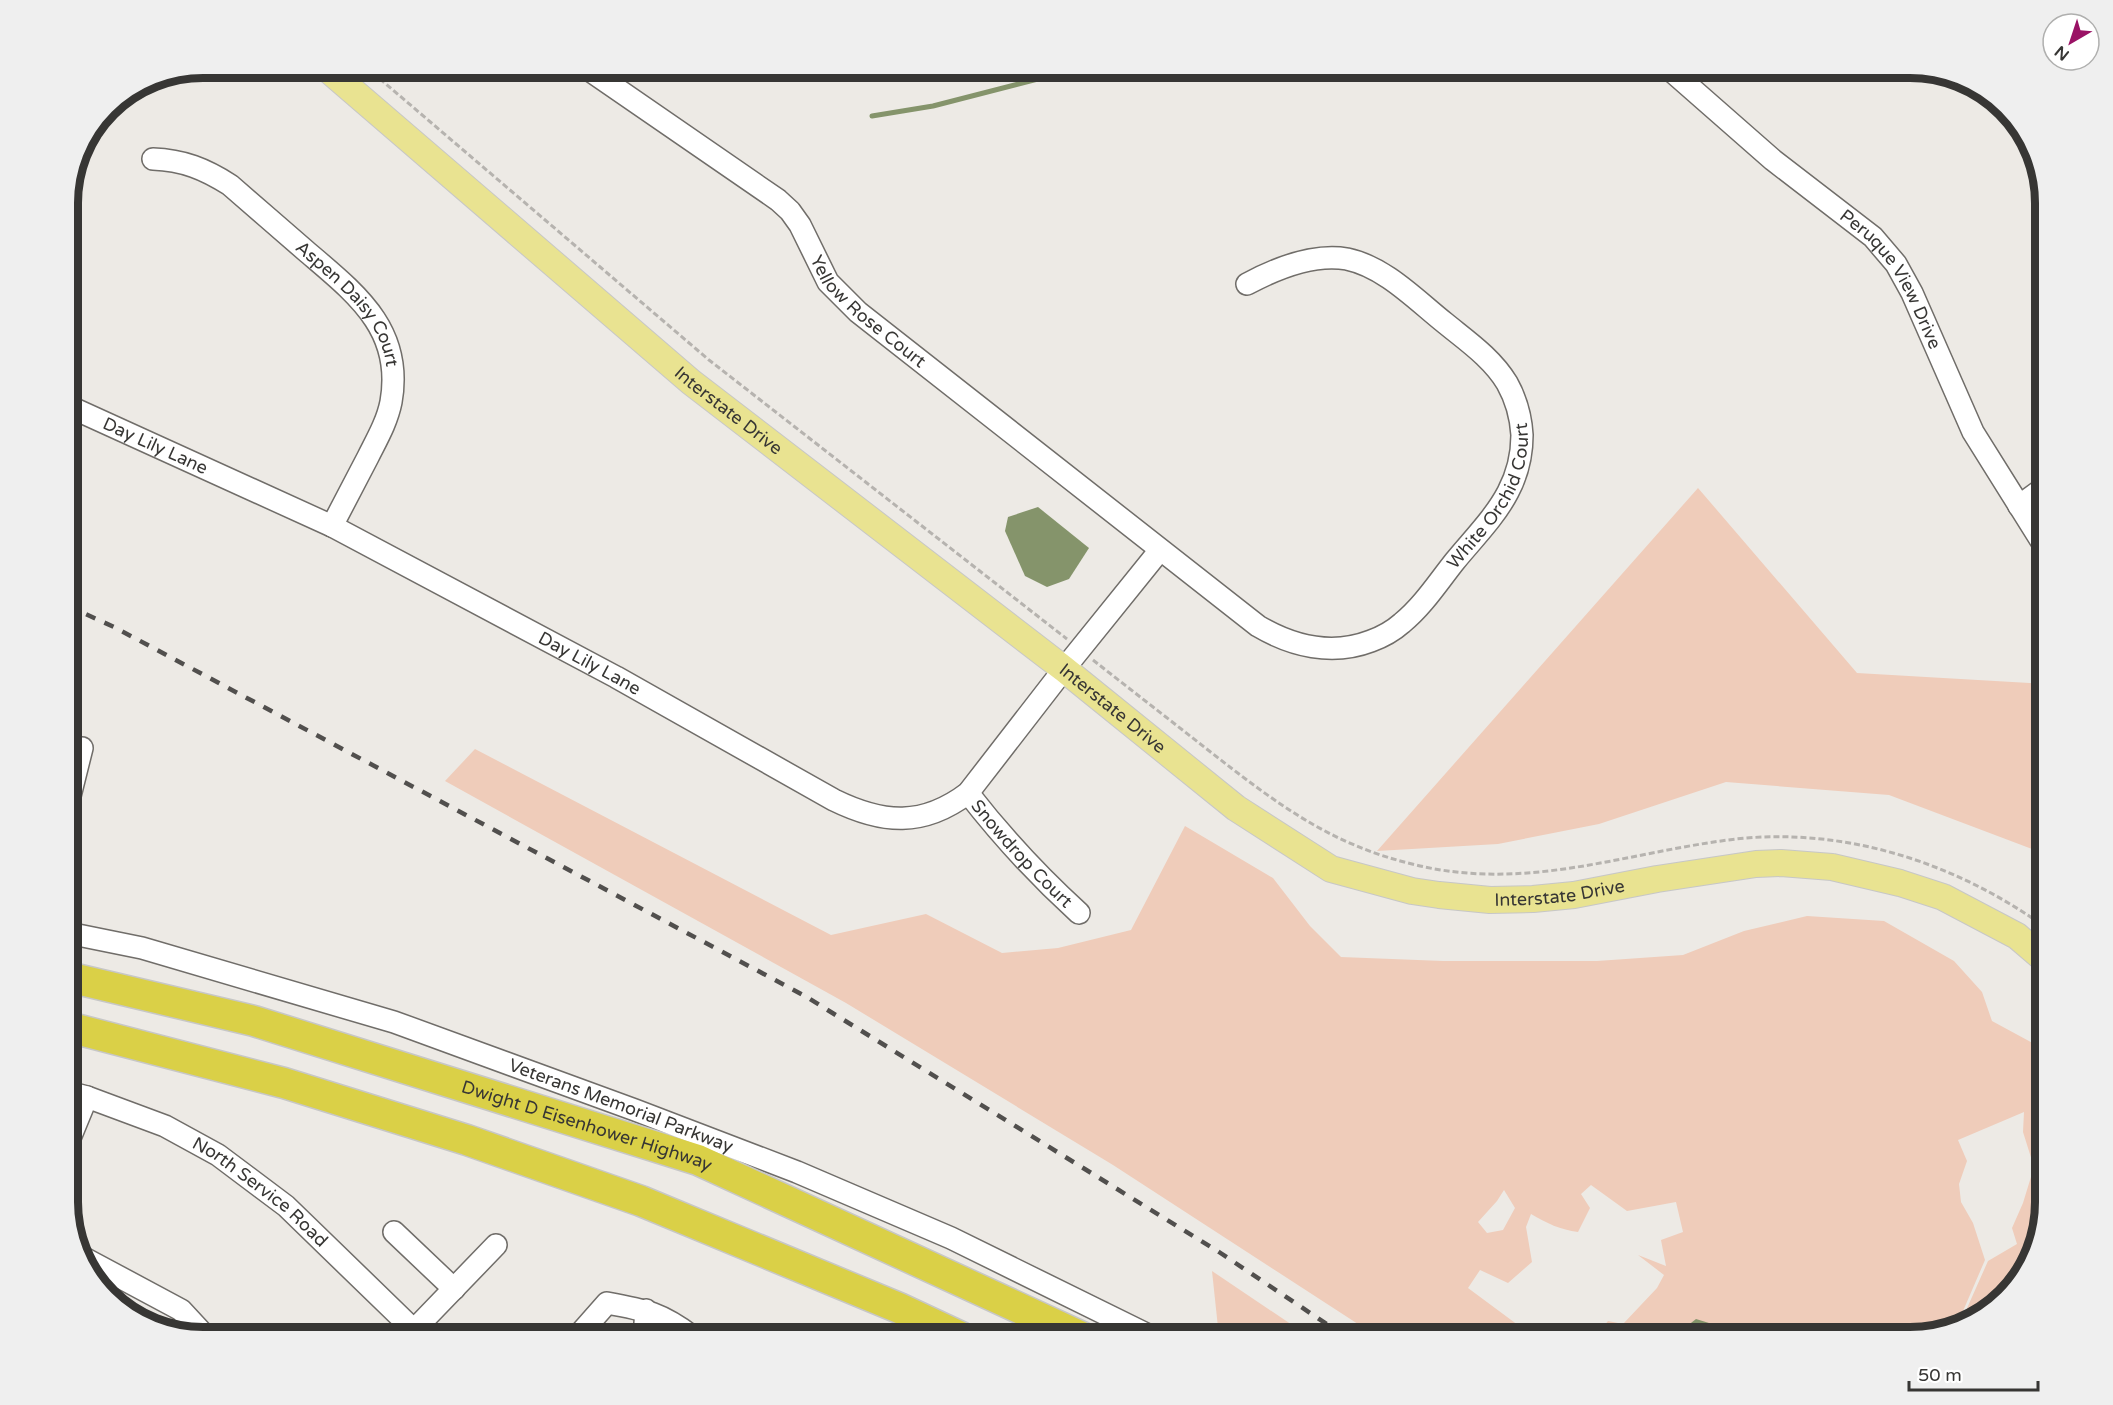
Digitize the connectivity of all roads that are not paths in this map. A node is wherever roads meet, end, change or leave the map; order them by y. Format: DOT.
graph roads {
  1 [pos="337,78"];
  2 [pos="600,78"];
  3 [pos="1679,78"];
  4 [pos="153,159"];
  5 [pos="1247,284"];
  6 [pos="78,411"];
  7 [pos="2035,495"];
  8 [pos="2019,506"];
  9 [pos="332,526"];
  10 [pos="2035,530"];
  11 [pos="1160,550"];
  12 [pos="1072,659"];
  13 [pos="82,748"];
  14 [pos="78,764"];
  15 [pos="968,793"];
  16 [pos="1079,914"];
  17 [pos="78,935"];
  18 [pos="2035,951"];
  19 [pos="78,979"];
  20 [pos="78,1030"];
  21 [pos="78,1095"];
  22 [pos="394,1232"];
  23 [pos="496,1245"];
  24 [pos="94,1264"];
  25 [pos="454,1289"];
  26 [pos="646,1310"];
  27 [pos="198,1327"];
  28 [pos="411,1327"];
  29 [pos="424,1327"];
  30 [pos="587,1327"];
  31 [pos="645,1327"];
  32 [pos="679,1327"];
  33 [pos="938,1327"];
  34 [pos="1058,1327"];
  35 [pos="1130,1327"];
  1 -- 12 [label="main road, Interstate Drive"];
  2 -- 11 [label="street, Yellow Rose Court"];
  3 -- 8 [label="street, Peruque View Drive"];
  4 -- 9 [label="street, Aspen Daisy Court"];
  5 -- 11 [label="street, White Orchid Court"];
  6 -- 9 [label="street, Day Lily Lane"];
  7 -- 8 [label="street"];
  8 -- 10 [label="street, Peruque View Drive"];
  9 -- 15 [label="street, Day Lily Lane"];
  11 -- 12 [label="street, Day Lily Lane"];
  12 -- 15 [label="street, Day Lily Lane"];
  12 -- 18 [label="main road, Interstate Drive"];
  13 -- 14 [label="street"];
  15 -- 16 [label="street, Snowdrop Court"];
  17 -- 35 [label="street, Veterans Memorial Parkway"];
  19 -- 34 [label="highway, Dwight D Eisenhower Highway"];
  20 -- 33 [label="highway"];
  21 -- 28 [label="street, North Service Road"];
  22 -- 25 [label="street"];
  23 -- 25 [label="street"];
  24 -- 27 [label="street"];
  25 -- 29 [label="street"];
  26 -- 30 [label="street"];
  26 -- 31 [label="street"];
  26 -- 32 [label="street"];
}
